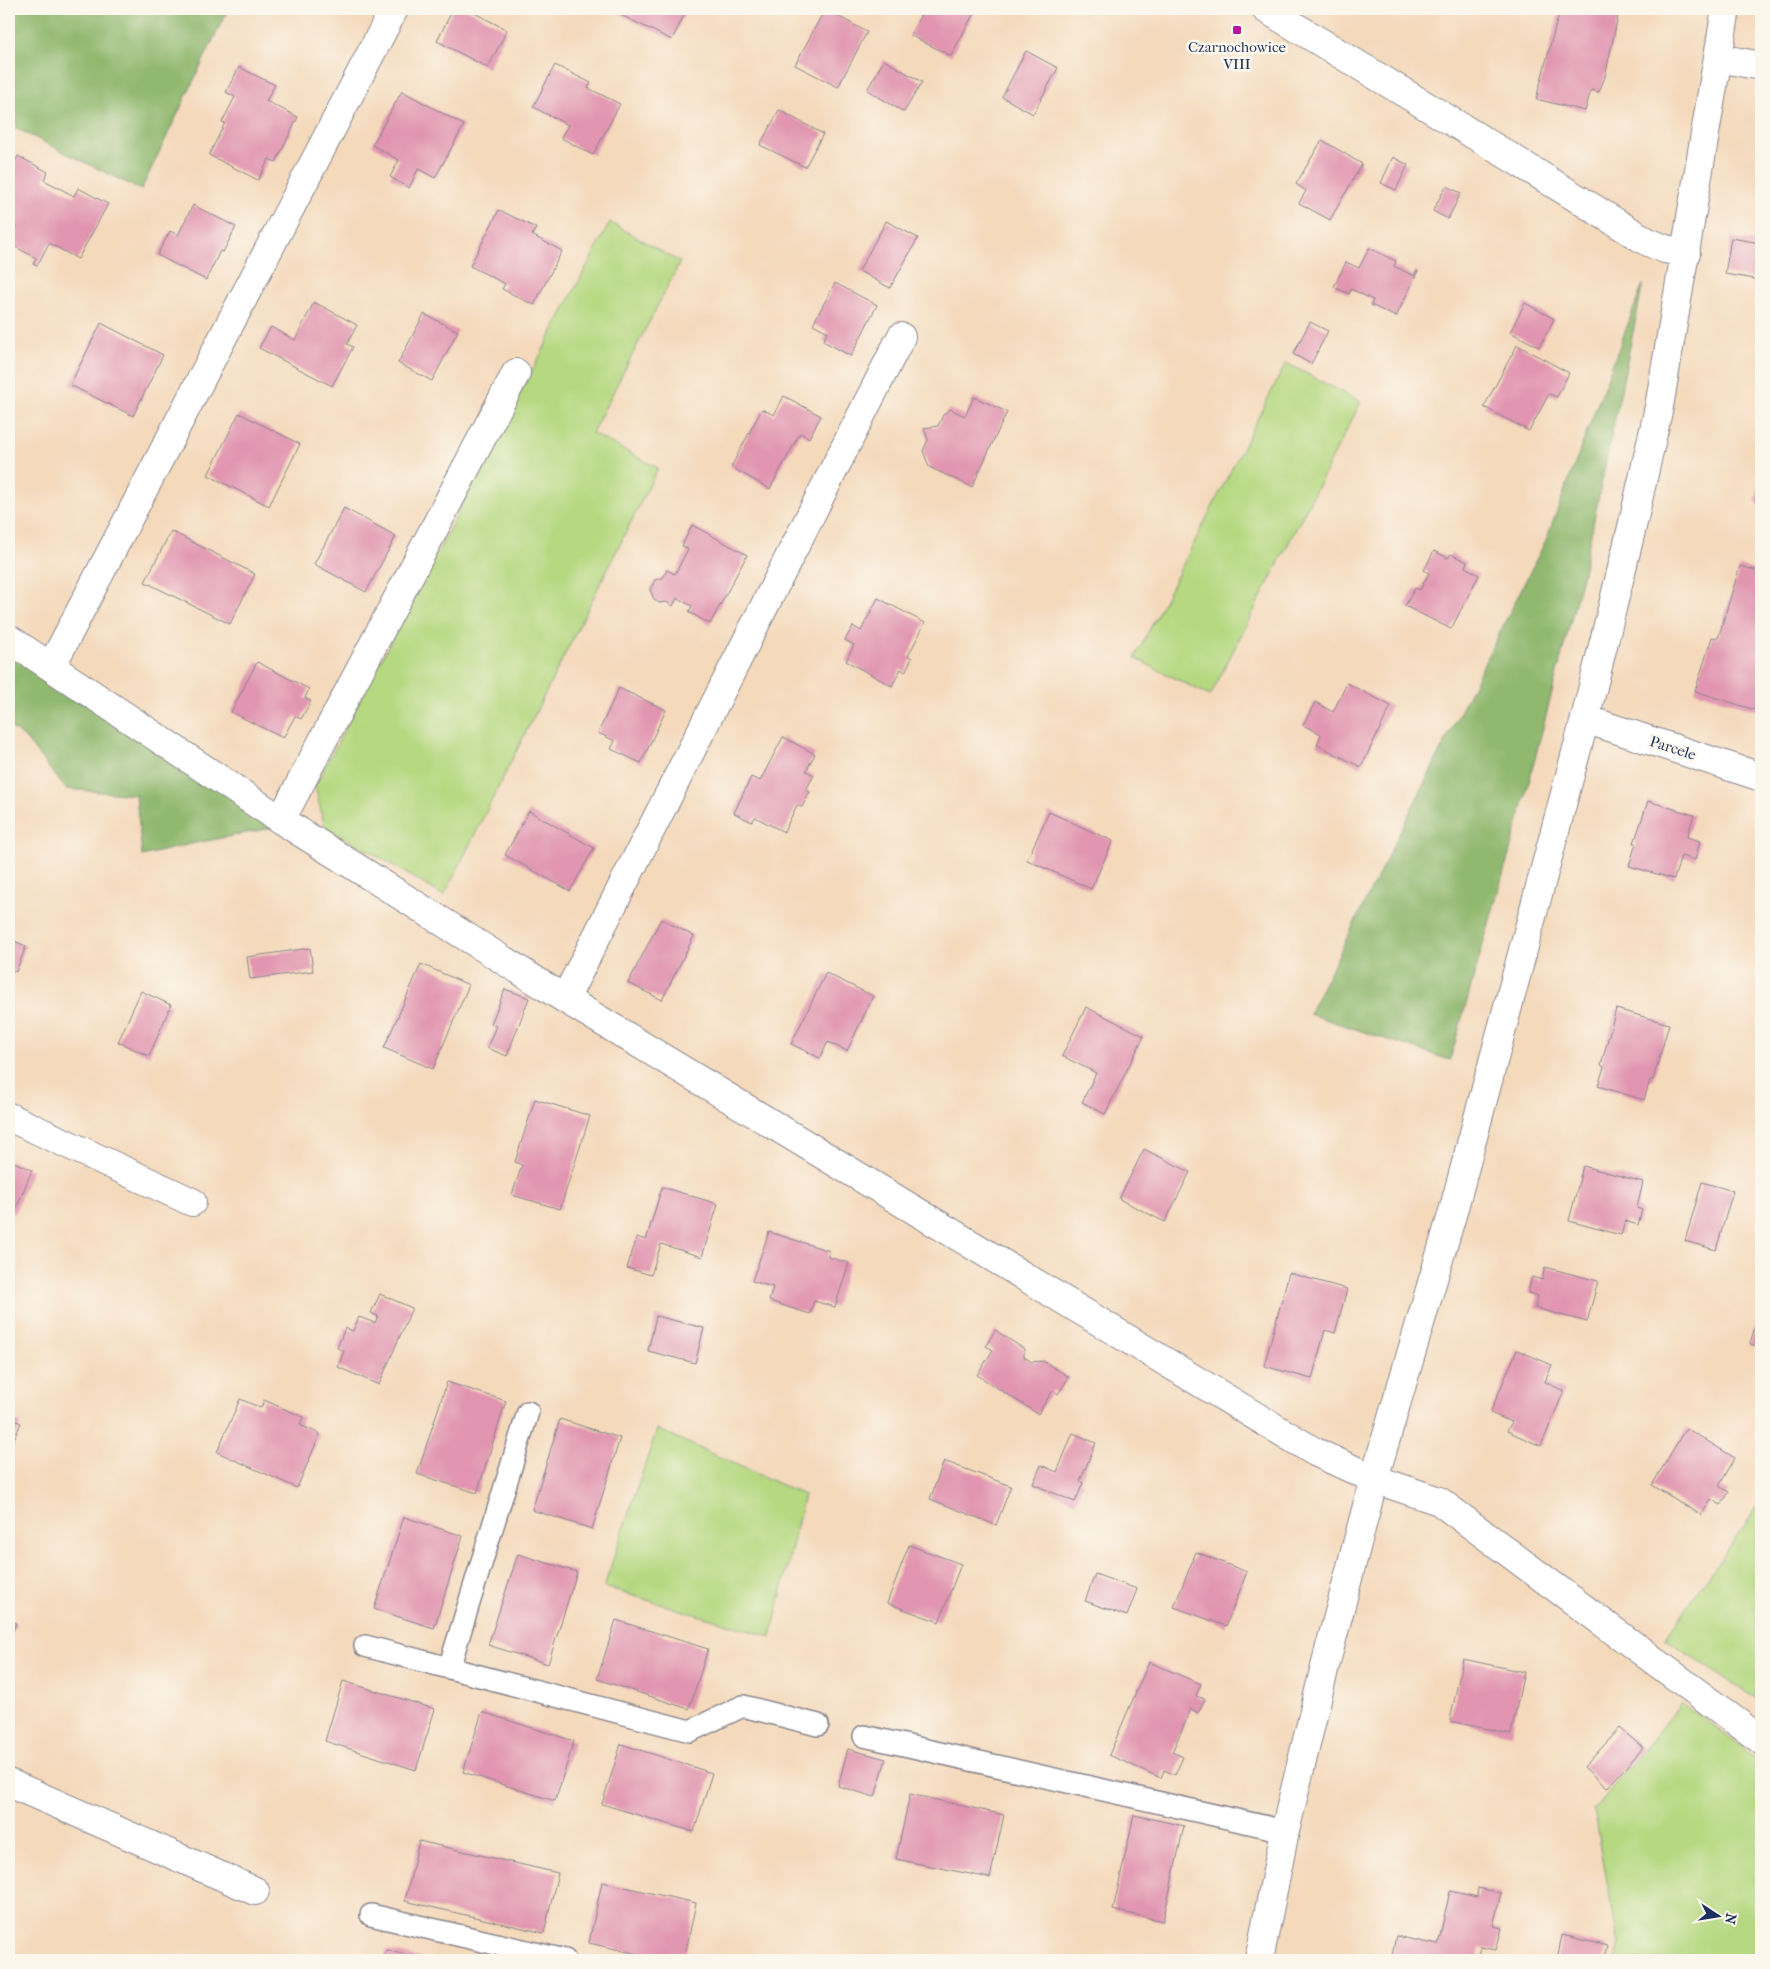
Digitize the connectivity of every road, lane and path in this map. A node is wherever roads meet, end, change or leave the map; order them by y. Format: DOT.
graph roads {
  1 [pos="394,9"];
  2 [pos="1266,9"];
  3 [pos="1726,9"];
  4 [pos="1719,58"];
  5 [pos="1761,66"];
  6 [pos="1686,252"];
  7 [pos="901,337"];
  8 [pos="516,373"];
  9 [pos="9,638"];
  10 [pos="51,667"];
  11 [pos="1586,719"];
  12 [pos="1761,776"];
  13 [pos="281,820"];
  14 [pos="565,999"];
  15 [pos="9,1117"];
  16 [pos="192,1202"];
  17 [pos="528,1412"];
  18 [pos="1374,1479"];
  19 [pos="365,1646"];
  20 [pos="449,1668"];
  21 [pos="818,1725"];
  22 [pos="864,1736"];
  23 [pos="1761,1740"];
  24 [pos="9,1783"];
  25 [pos="1285,1831"];
  26 [pos="255,1891"];
  27 [pos="371,1915"];
  28 [pos="564,1960"];
  29 [pos="1259,1960"];
  1 -- 10 [label="street"];
  2 -- 6 [label="street"];
  3 -- 4 [label="street"];
  4 -- 5 [label="street"];
  4 -- 6 [label="street"];
  6 -- 11 [label="street"];
  7 -- 14 [label="street"];
  8 -- 13 [label="street"];
  9 -- 10 [label="street"];
  10 -- 13 [label="street"];
  11 -- 12 [label="street, Parcele"];
  11 -- 18 [label="street"];
  13 -- 14 [label="street"];
  14 -- 18 [label="street"];
  15 -- 16 [label="street"];
  17 -- 20 [label="lane"];
  18 -- 23 [label="street"];
  18 -- 25 [label="street"];
  19 -- 20 [label="lane"];
  20 -- 21 [label="lane"];
  22 -- 25 [label="lane"];
  24 -- 26 [label="street"];
  25 -- 29 [label="street"];
  27 -- 28 [label="lane"];
}
